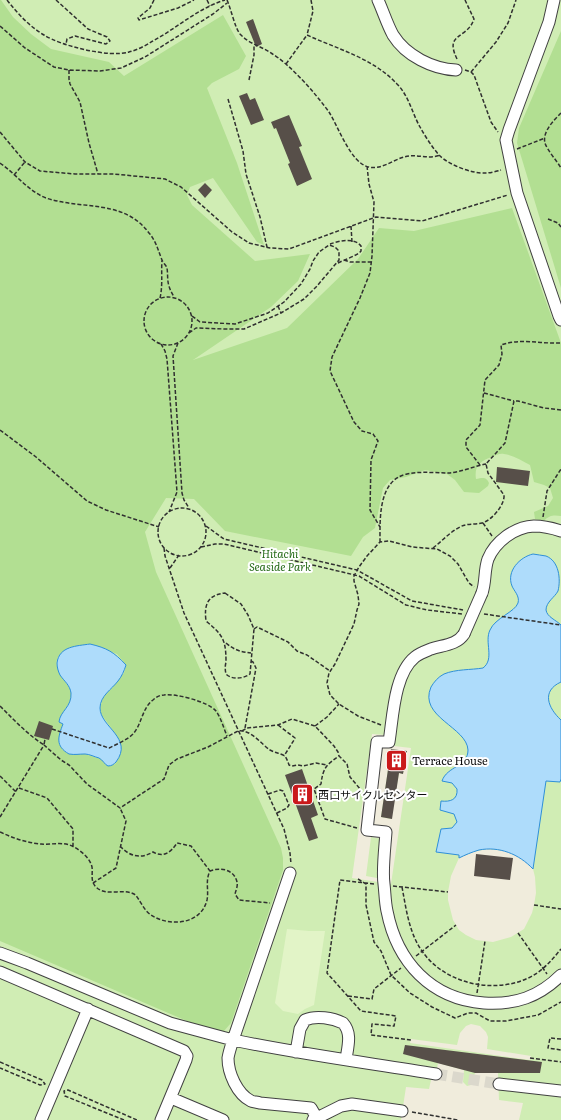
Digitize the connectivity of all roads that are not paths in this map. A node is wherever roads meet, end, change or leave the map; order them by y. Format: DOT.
graph roads {
  1 [pos="378,0"];
  2 [pos="554,0"];
  3 [pos="459,67"];
  4 [pos="561,320"];
  5 [pos="561,531"];
  6 [pos="290,873"];
  7 [pos="0,953"];
  8 [pos="0,972"];
  9 [pos="561,975"];
  10 [pos="88,1009"];
  11 [pos="233,1040"];
  12 [pos="296,1052"];
  13 [pos="346,1059"];
  14 [pos="436,1074"];
  15 [pos="499,1084"];
  16 [pos="561,1091"];
  17 [pos="170,1098"];
  18 [pos="402,1110"];
  19 [pos="316,1119"];
  20 [pos="41,1120"];
  21 [pos="161,1120"];
  22 [pos="222,1120"];
  1 -- 3 [label="street"];
  2 -- 4 [label="street"];
  5 -- 9 [label="street, bridge"];
  6 -- 11 [label="street"];
  7 -- 11 [label="street"];
  8 -- 10 [label="street"];
  10 -- 17 [label="street"];
  10 -- 20 [label="street"];
  11 -- 12 [label="street"];
  11 -- 19 [label="street"];
  12 -- 13 [label="street"];
  12 -- 13 [label="street"];
  13 -- 14 [label="street"];
  15 -- 16 [label="street"];
  17 -- 21 [label="street"];
  17 -- 22 [label="street"];
  18 -- 19 [label="street"];
}
